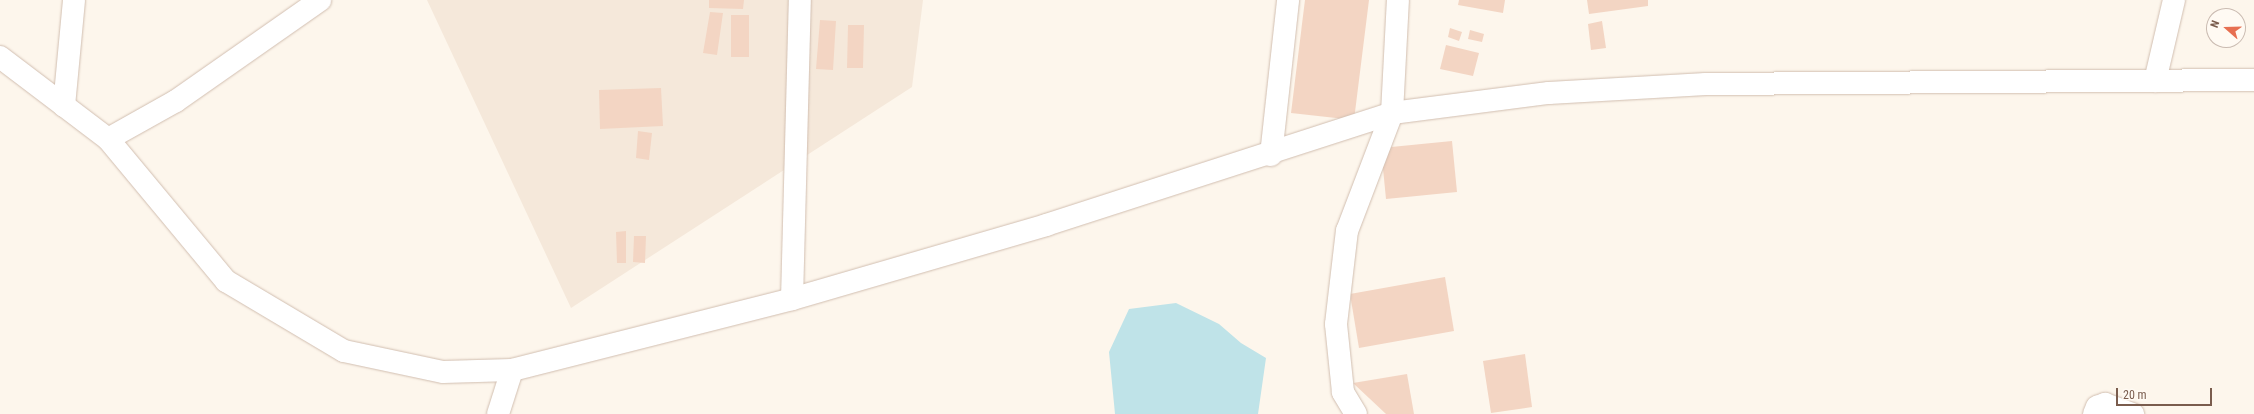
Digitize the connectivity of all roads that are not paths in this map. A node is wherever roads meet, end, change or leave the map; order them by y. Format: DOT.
graph roads {
  1 [pos="74,0"];
  2 [pos="320,0"];
  3 [pos="800,0"];
  4 [pos="1288,0"];
  5 [pos="1398,0"];
  6 [pos="2174,0"];
  7 [pos="0,57"];
  8 [pos="2254,80"];
  9 [pos="2155,81"];
  10 [pos="64,106"];
  11 [pos="1392,113"];
  12 [pos="108,139"];
  13 [pos="1271,155"];
  14 [pos="792,299"];
  15 [pos="512,370"];
  16 [pos="498,414"];
  17 [pos="1356,414"];
  18 [pos="2094,414"];
  19 [pos="2133,414"];
  1 -- 10 [label="street"];
  2 -- 12 [label="street"];
  3 -- 14 [label="street"];
  4 -- 13 [label="street"];
  5 -- 11 [label="street"];
  6 -- 9 [label="street"];
  7 -- 10 [label="street"];
  8 -- 9 [label="street"];
  9 -- 11 [label="street"];
  10 -- 12 [label="street"];
  11 -- 13 [label="street"];
  11 -- 17 [label="street"];
  12 -- 15 [label="street"];
  13 -- 14 [label="street"];
  14 -- 15 [label="street"];
  15 -- 16 [label="street"];
  18 -- 19 [label="street"];
}
